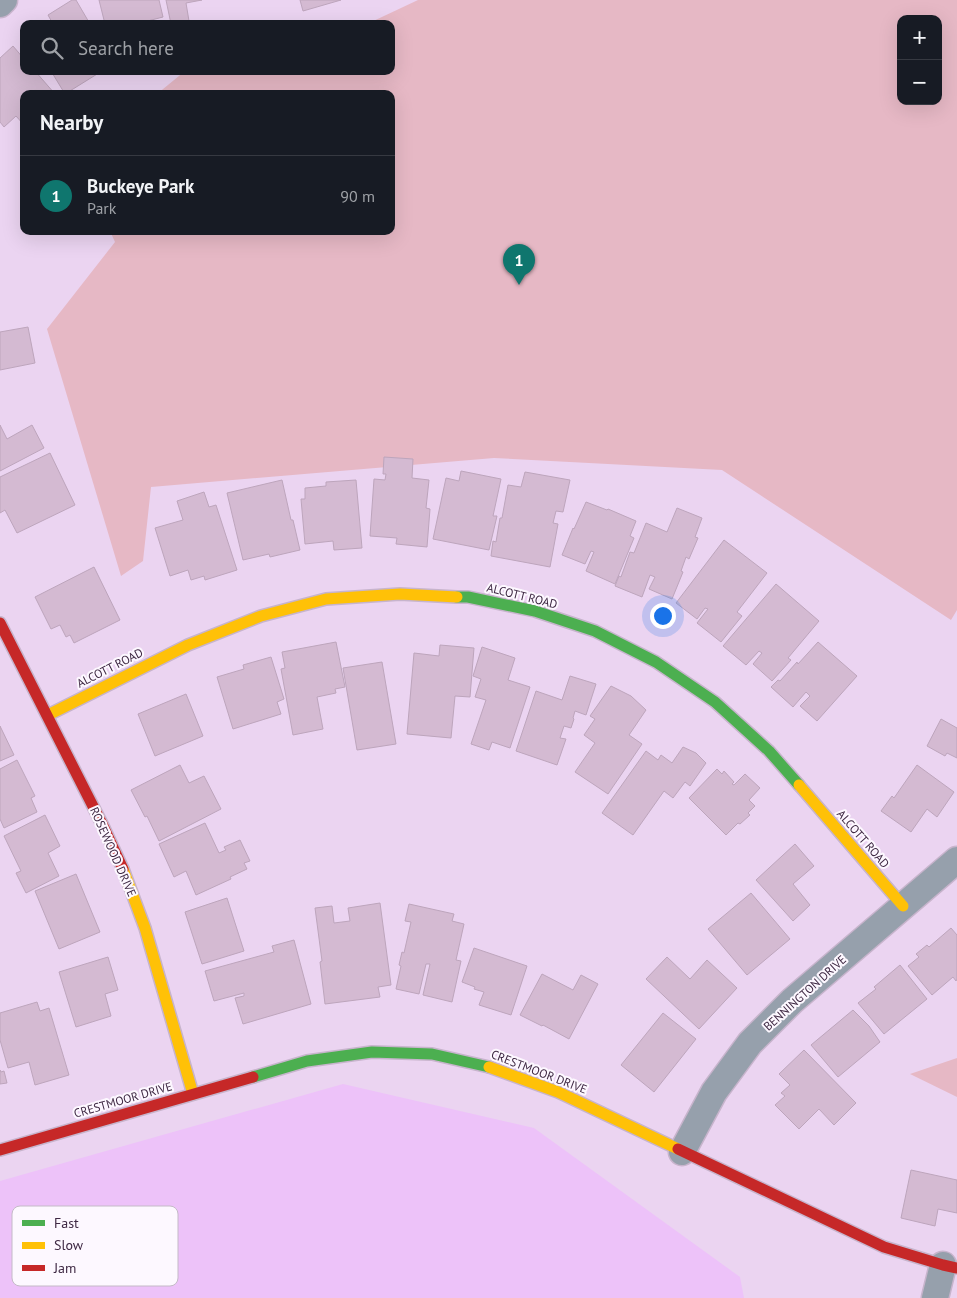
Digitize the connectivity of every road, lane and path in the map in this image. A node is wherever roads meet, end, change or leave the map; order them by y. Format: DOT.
graph roads {
  1 [pos="4,0"];
  2 [pos="0,4"];
  3 [pos="0,623"];
  4 [pos="48,715"];
  5 [pos="957,860"];
  6 [pos="903,906"];
  7 [pos="194,1094"];
  8 [pos="0,1150"];
  9 [pos="682,1152"];
  10 [pos="950,1267"];
  11 [pos="935,1298"];
  1 -- 2 [label="street"];
  3 -- 4 [label="street, ROSEWOOD DRIVE"];
  4 -- 6 [label="street, ALCOTT ROAD"];
  4 -- 7 [label="street, ROSEWOOD DRIVE"];
  5 -- 6 [label="street, BENNINGTON DRIVE"];
  6 -- 9 [label="street, BENNINGTON DRIVE"];
  7 -- 8 [label="street, CRESTMOOR DRIVE"];
  7 -- 9 [label="street, CRESTMOOR DRIVE"];
  9 -- 10 [label="street, CRESTMOOR DRIVE"];
  10 -- 11 [label="street"];
}
